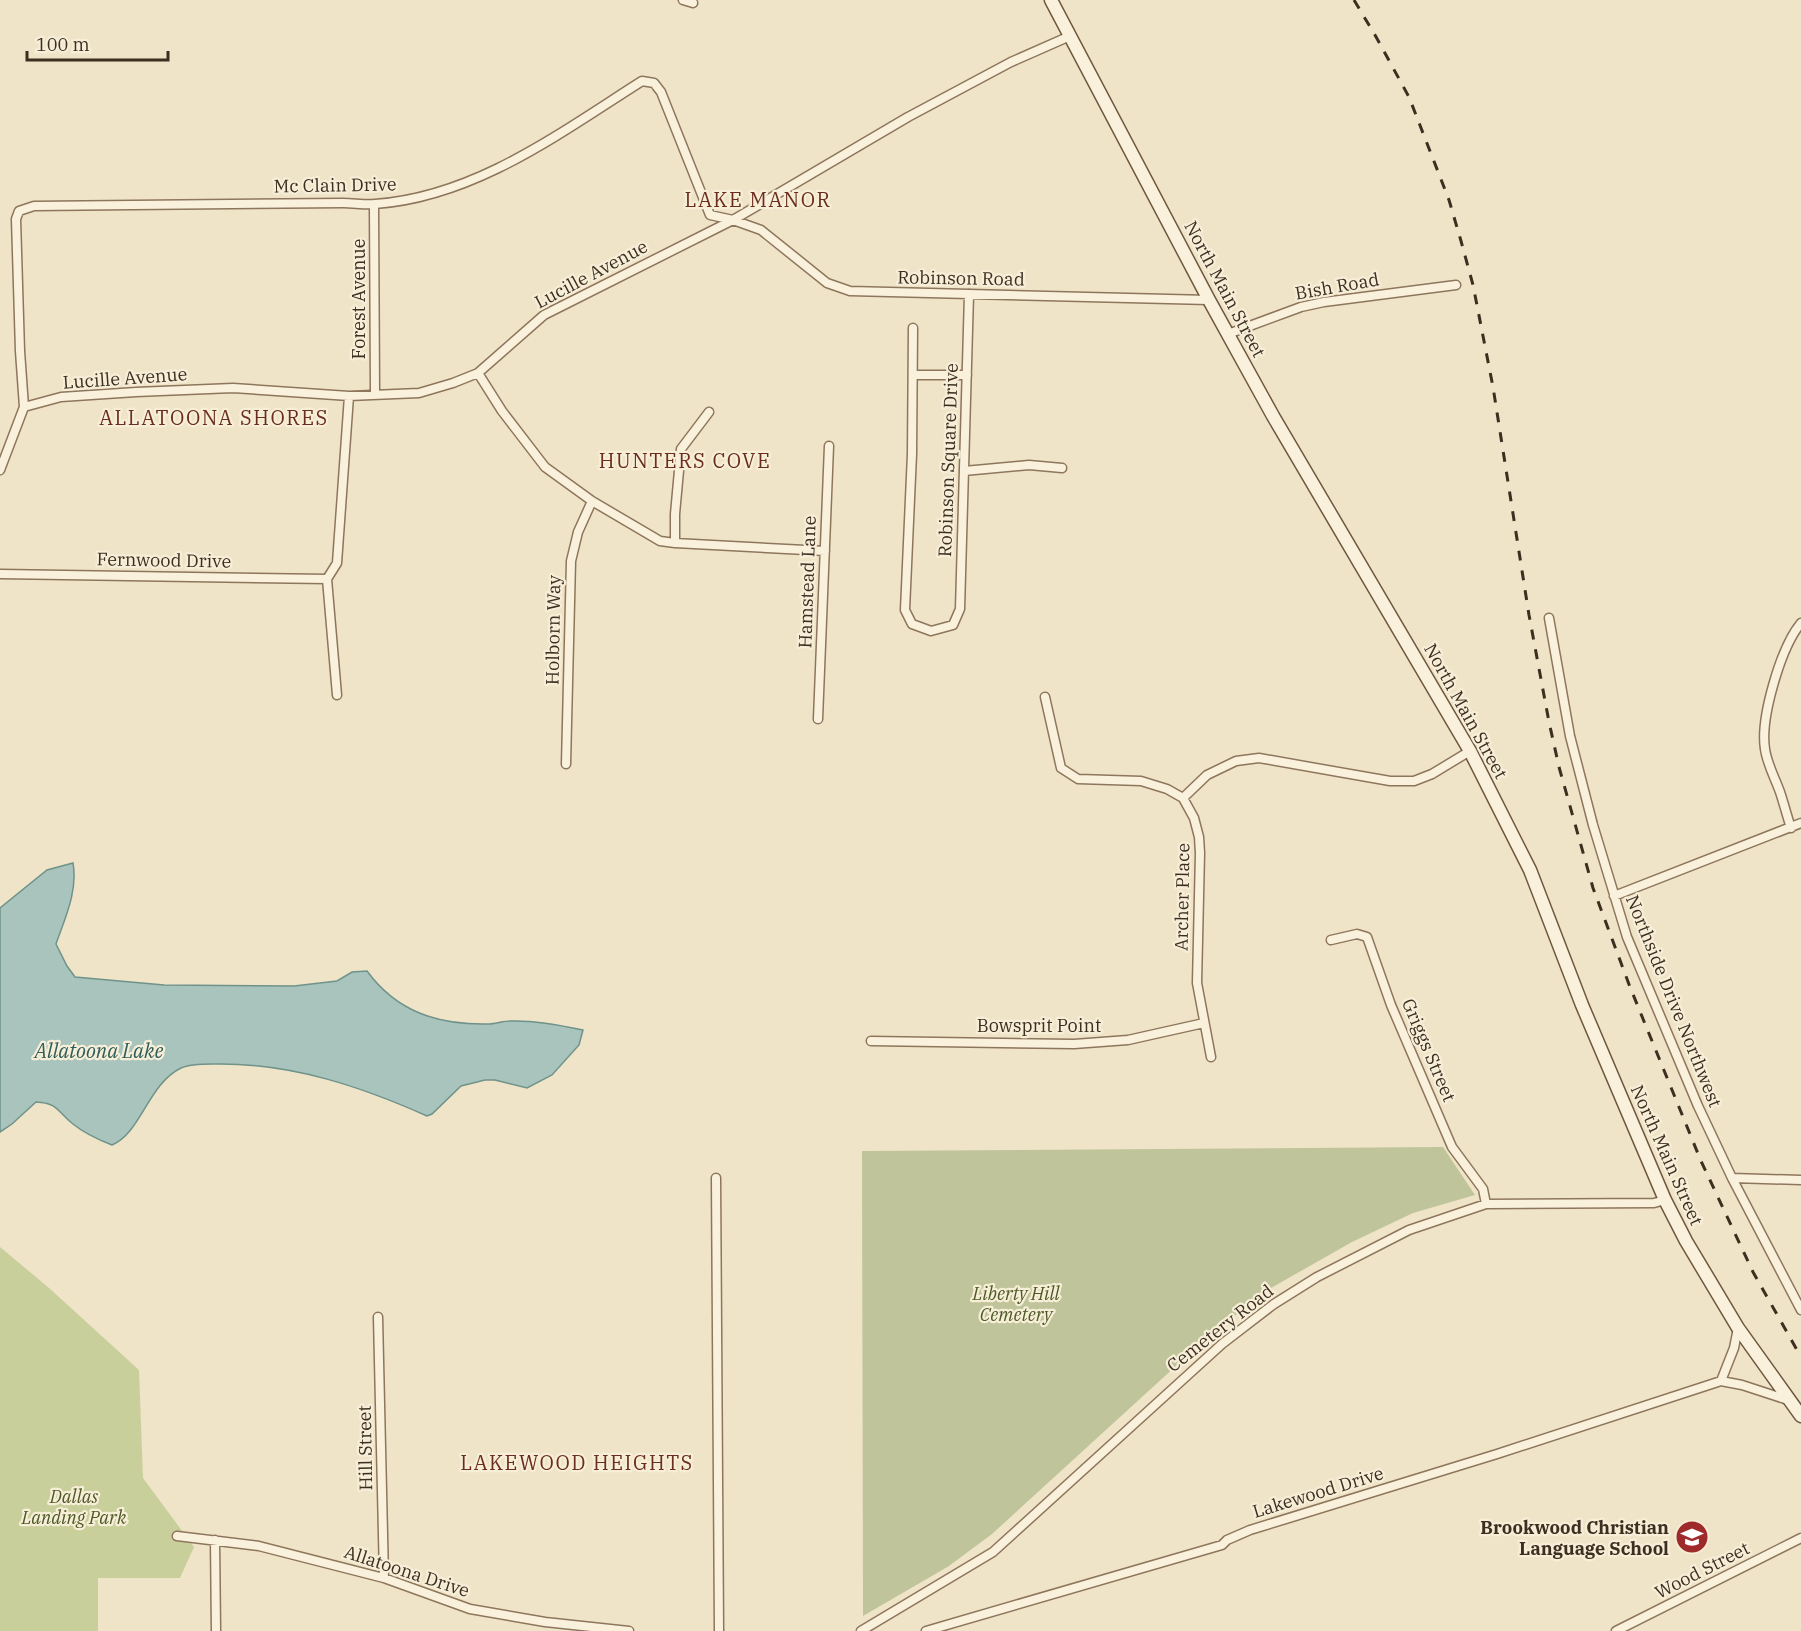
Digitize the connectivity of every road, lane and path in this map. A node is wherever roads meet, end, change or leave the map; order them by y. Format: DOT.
graph roads {
  1 [pos="683,0"];
  2 [pos="1051,0"];
  3 [pos="693,3"];
  4 [pos="1070,36"];
  5 [pos="374,205"];
  6 [pos="733,220"];
  7 [pos="1456,285"];
  8 [pos="969,294"];
  9 [pos="1209,300"];
  10 [pos="913,328"];
  11 [pos="1228,334"];
  12 [pos="478,374"];
  13 [pos="913,375"];
  14 [pos="967,375"];
  15 [pos="375,393"];
  16 [pos="349,396"];
  17 [pos="24,407"];
  18 [pos="709,412"];
  19 [pos="829,446"];
  20 [pos="1062,468"];
  21 [pos="0,470"];
  22 [pos="964,471"];
  23 [pos="592,501"];
  24 [pos="675,543"];
  25 [pos="825,550"];
  26 [pos="0,574"];
  27 [pos="327,579"];
  28 [pos="1549,618"];
  29 [pos="1801,623"];
  30 [pos="337,695"];
  31 [pos="1045,697"];
  32 [pos="818,719"];
  33 [pos="1470,751"];
  34 [pos="566,764"];
  35 [pos="1183,798"];
  36 [pos="1801,824"];
  37 [pos="1791,828"];
  38 [pos="1614,896"];
  39 [pos="1331,940"];
  40 [pos="1204,1023"];
  41 [pos="871,1041"];
  42 [pos="1211,1057"];
  43 [pos="716,1178"];
  44 [pos="1732,1178"];
  45 [pos="1801,1180"];
  46 [pos="1665,1200"];
  47 [pos="1486,1204"];
  48 [pos="1801,1310"];
  49 [pos="378,1317"];
  50 [pos="1738,1328"];
  51 [pos="1721,1381"];
  52 [pos="1788,1400"];
  53 [pos="1801,1416"];
  54 [pos="177,1536"];
  55 [pos="1801,1538"];
  56 [pos="216,1540"];
  57 [pos="384,1578"];
  58 [pos="216,1631"];
  59 [pos="628,1631"];
  60 [pos="719,1631"];
  61 [pos="861,1631"];
  62 [pos="926,1631"];
  63 [pos="1616,1631"];
  1 -- 3 [label="street"];
  2 -- 4 [label="main road, North Main Street"];
  4 -- 6 [label="street, Lucille Avenue"];
  4 -- 9 [label="main road, North Main Street"];
  5 -- 6 [label="street, Mc Clain Drive"];
  5 -- 15 [label="street, Forest Avenue"];
  5 -- 17 [label="street, Mc Clain Drive"];
  6 -- 8 [label="street, Robinson Road"];
  6 -- 12 [label="street, Lucille Avenue"];
  7 -- 11 [label="street, Bish Road"];
  8 -- 9 [label="street, Robinson Road"];
  8 -- 14 [label="street, Robinson Square Drive"];
  9 -- 11 [label="main road, North Main Street"];
  10 -- 13 [label="street"];
  11 -- 33 [label="main road, North Main Street"];
  12 -- 15 [label="street, Lucille Avenue"];
  12 -- 23 [label="street"];
  13 -- 14 [label="street"];
  13 -- 22 [label="street, Robinson Square Drive"];
  14 -- 22 [label="street, Robinson Square Drive"];
  15 -- 16 [label="street, Lucille Avenue"];
  16 -- 17 [label="street, Lucille Avenue"];
  16 -- 27 [label="street"];
  17 -- 21 [label="street"];
  18 -- 24 [label="street"];
  19 -- 25 [label="street, Hamstead Lane"];
  20 -- 22 [label="street"];
  23 -- 24 [label="street"];
  23 -- 34 [label="street, Holborn Way"];
  24 -- 25 [label="street"];
  25 -- 32 [label="street, Hamstead Lane"];
  26 -- 27 [label="street, Fernwood Drive"];
  27 -- 30 [label="street"];
  28 -- 38 [label="street, Northside Drive Northwest"];
  29 -- 37 [label="street"];
  31 -- 35 [label="street"];
  33 -- 35 [label="street"];
  33 -- 46 [label="main road, North Main Street"];
  35 -- 40 [label="street, Archer Place"];
  36 -- 37 [label="street"];
  37 -- 38 [label="street"];
  38 -- 44 [label="street, Northside Drive Northwest"];
  39 -- 47 [label="street, Griggs Street"];
  40 -- 41 [label="street, Bowsprit Point"];
  40 -- 42 [label="street, Archer Place"];
  43 -- 60 [label="street"];
  44 -- 45 [label="street"];
  44 -- 48 [label="street, Northside Drive Northwest"];
  46 -- 47 [label="street, Cemetery Road"];
  46 -- 50 [label="main road, North Main Street"];
  47 -- 61 [label="street, Cemetery Road"];
  49 -- 57 [label="street, Hill Street"];
  50 -- 51 [label="street"];
  50 -- 52 [label="main road, North Main Street"];
  51 -- 52 [label="street"];
  51 -- 62 [label="street, Lakewood Drive"];
  52 -- 53 [label="main road, North Main Street"];
  54 -- 56 [label="street, Allatoona Drive"];
  55 -- 63 [label="street, Wood Street"];
  56 -- 57 [label="street, Allatoona Drive"];
  56 -- 58 [label="street"];
  57 -- 59 [label="street, Allatoona Drive"];
}
